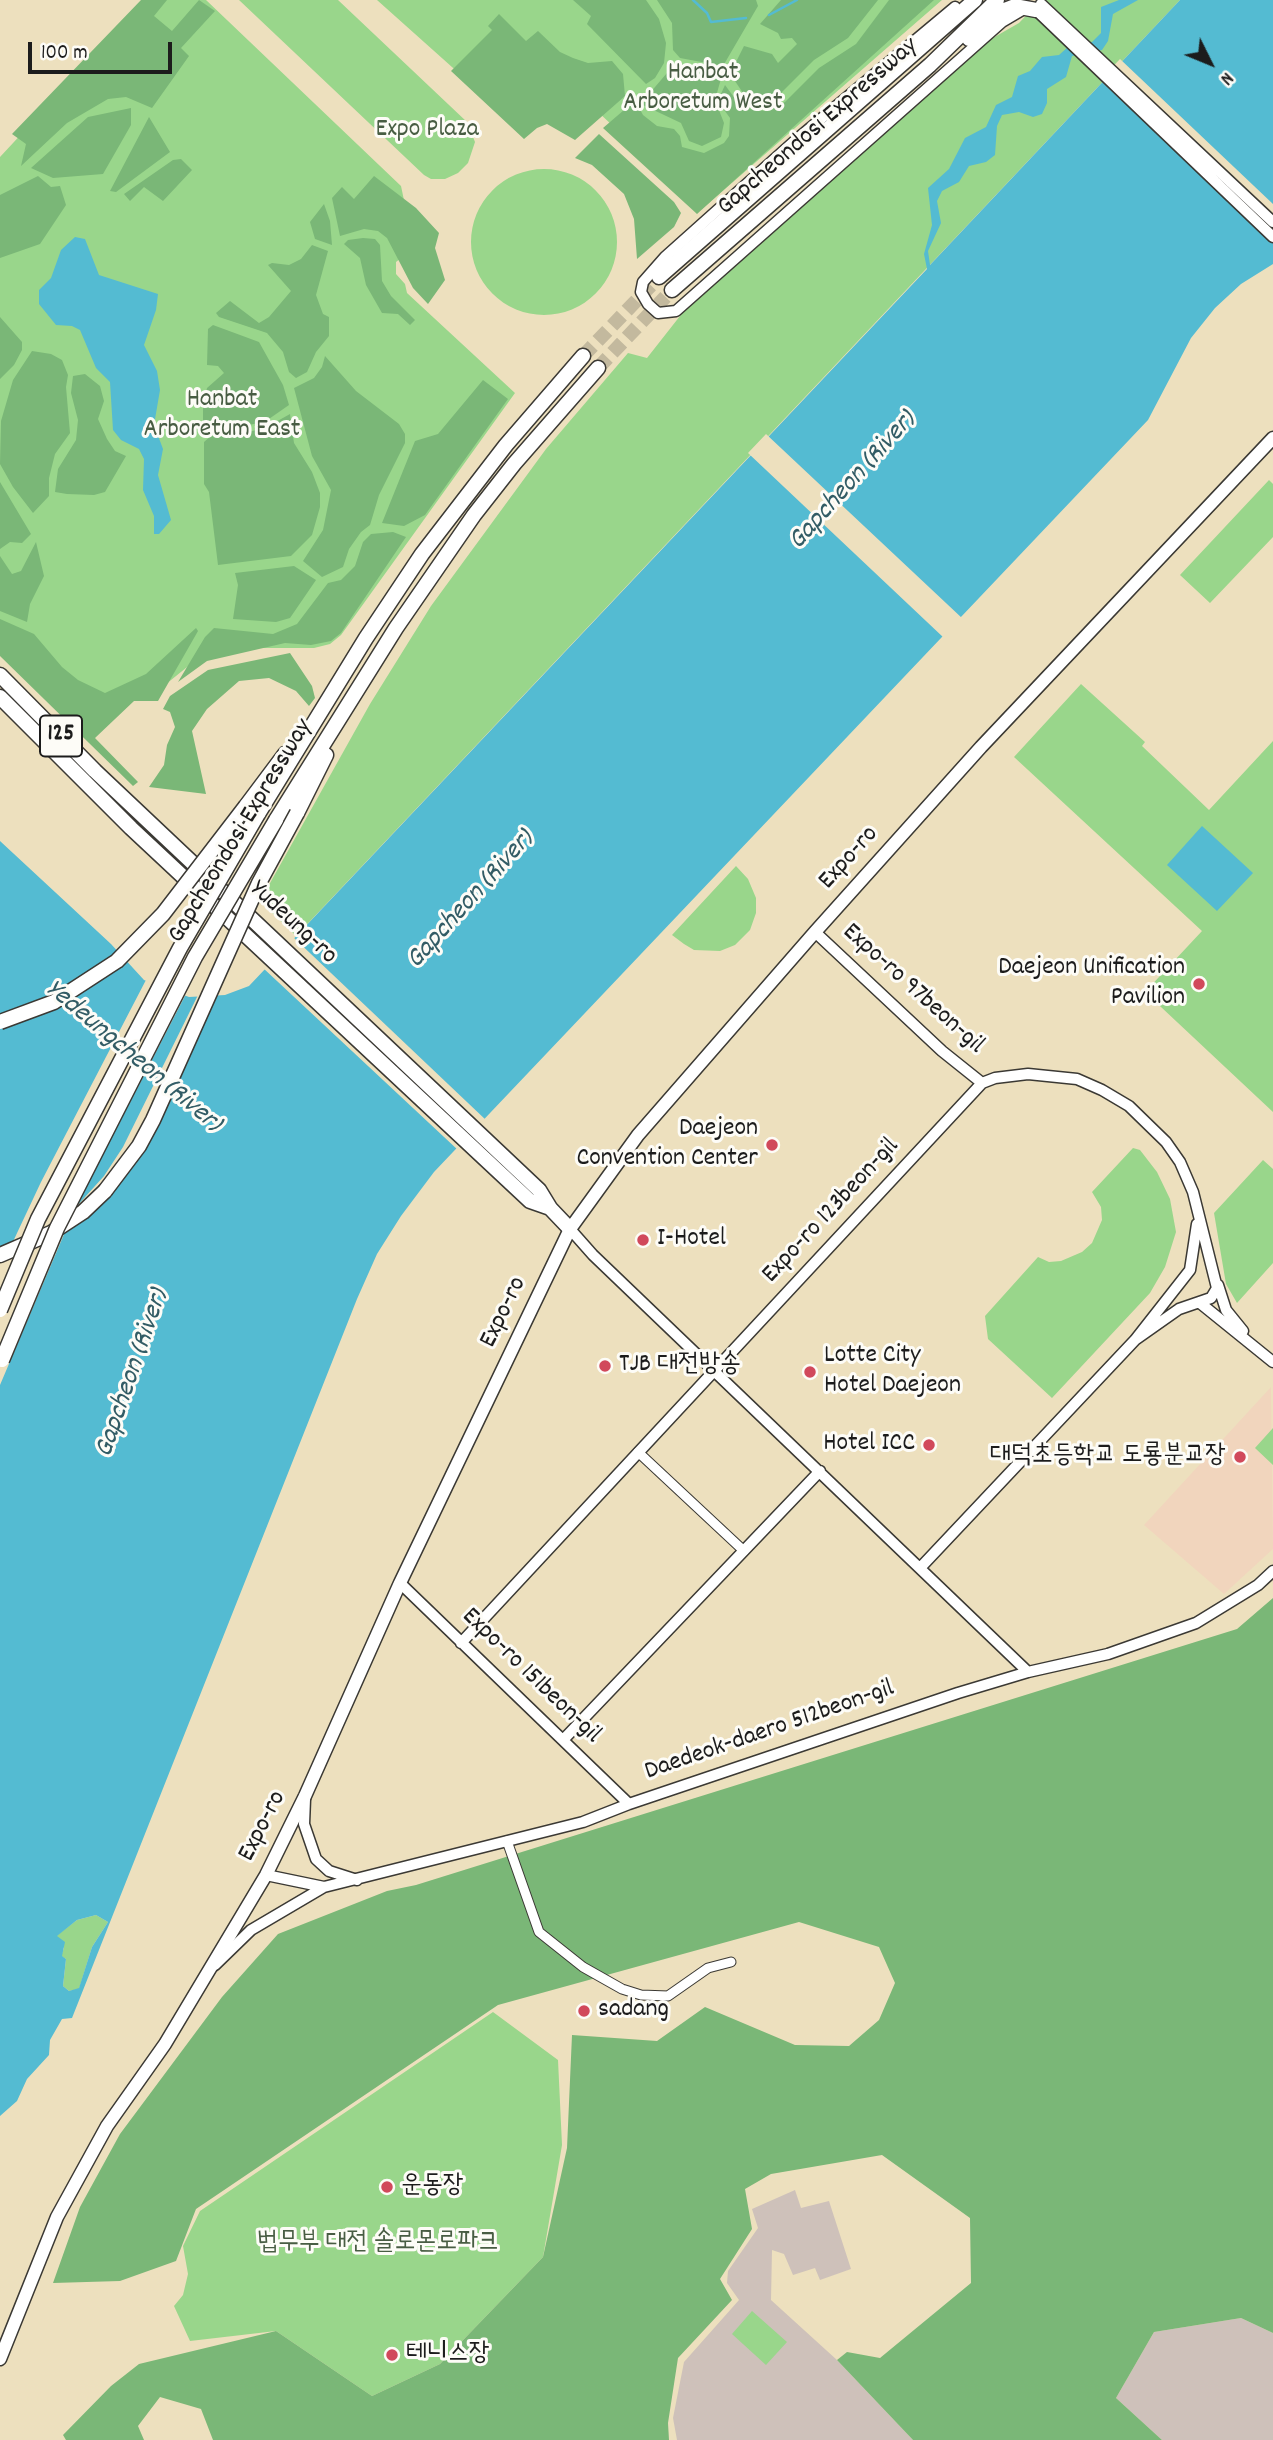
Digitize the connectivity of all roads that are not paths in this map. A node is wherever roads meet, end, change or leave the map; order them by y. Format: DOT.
graph roads {
  1 [pos="975,0"];
  2 [pos="997,0"];
  3 [pos="959,4"];
  4 [pos="1039,5"];
  5 [pos="906,60"];
  6 [pos="930,65"];
  7 [pos="1273,222"];
  8 [pos="1273,237"];
  9 [pos="659,277"];
  10 [pos="672,290"];
  11 [pos="583,356"];
  12 [pos="598,369"];
  13 [pos="1273,438"];
  14 [pos="0,675"];
  15 [pos="355,696"];
  16 [pos="0,697"];
  17 [pos="252,810"];
  18 [pos="815,932"];
  19 [pos="0,1022"];
  20 [pos="982,1083"];
  21 [pos="550,1208"];
  22 [pos="1198,1218"];
  23 [pos="570,1229"];
  24 [pos="0,1255"];
  25 [pos="1186,1274"];
  26 [pos="1216,1279"];
  27 [pos="1197,1302"];
  28 [pos="0,1310"];
  29 [pos="1135,1340"];
  30 [pos="1251,1342"];
  31 [pos="1273,1362"];
  32 [pos="0,1364"];
  33 [pos="717,1371"];
  34 [pos="638,1452"];
  35 [pos="820,1471"];
  36 [pos="744,1551"];
  37 [pos="920,1568"];
  38 [pos="1273,1571"];
  39 [pos="400,1583"];
  40 [pos="461,1643"];
  41 [pos="1028,1672"];
  42 [pos="562,1740"];
  43 [pos="306,1796"];
  44 [pos="629,1804"];
  45 [pos="507,1841"];
  46 [pos="266,1875"];
  47 [pos="360,1880"];
  48 [pos="324,1887"];
  49 [pos="731,1962"];
  50 [pos="213,1967"];
  51 [pos="0,2359"];
  1 -- 5 [label="main road, Gapcheondosi Expressway"];
  2 -- 6 [label="main road, Gapcheondosi Expressway"];
  3 -- 4 [label="street"];
  3 -- 5 [label="main road"];
  4 -- 6 [label="main road"];
  4 -- 7 [label="street"];
  4 -- 8 [label="street"];
  5 -- 9 [label="main road, Gapcheondosi Expressway"];
  6 -- 10 [label="main road, Gapcheondosi Expressway"];
  11 -- 17 [label="main road, Gapcheondosi Expressway"];
  12 -- 15 [label="main road, Gapcheondosi Expressway"];
  13 -- 18 [label="main road, Expo-ro"];
  14 -- 21 [label="main road, Yudeung-ro / 125, bridge"];
  15 -- 24 [label="main road, bridge"];
  15 -- 32 [label="main road, Gapcheondosi Expressway, bridge"];
  16 -- 21 [label="main road, Yudeung-ro / 125, bridge"];
  17 -- 19 [label="main road, bridge"];
  17 -- 28 [label="main road, Gapcheondosi Expressway, bridge"];
  18 -- 20 [label="street, Expo-ro 97beon-gil"];
  18 -- 23 [label="main road, Expo-ro"];
  20 -- 22 [label="street, Expo-ro 97beon-gil"];
  20 -- 33 [label="street, Expo-ro 123beon-gil"];
  21 -- 23 [label="main road, Yudeung-ro"];
  22 -- 25 [label="street"];
  22 -- 26 [label="street, Expo-ro 97beon-gil"];
  23 -- 33 [label="street"];
  23 -- 39 [label="main road, Expo-ro"];
  25 -- 26 [label="street"];
  25 -- 27 [label="street"];
  25 -- 29 [label="street"];
  26 -- 27 [label="street"];
  26 -- 30 [label="street, Expo-ro 97beon-gil"];
  27 -- 29 [label="street"];
  27 -- 30 [label="street"];
  29 -- 37 [label="street"];
  30 -- 31 [label="street"];
  33 -- 34 [label="street, Expo-ro 123beon-gil"];
  33 -- 35 [label="street"];
  34 -- 36 [label="street"];
  34 -- 40 [label="street, Expo-ro 123beon-gil"];
  35 -- 36 [label="street"];
  35 -- 37 [label="street"];
  36 -- 42 [label="street"];
  37 -- 41 [label="street"];
  38 -- 41 [label="street, Daedeok-daero 512beon-gil"];
  39 -- 40 [label="street, Expo-ro 151beon-gil"];
  39 -- 43 [label="main road, Expo-ro"];
  40 -- 42 [label="street, Expo-ro 151beon-gil"];
  41 -- 44 [label="street, Daedeok-daero 512beon-gil"];
  42 -- 44 [label="street, Expo-ro 151beon-gil"];
  43 -- 46 [label="main road, Expo-ro"];
  43 -- 47 [label="street"];
  44 -- 45 [label="street, Daedeok-daero 512beon-gil"];
  45 -- 47 [label="street, Daedeok-daero 512beon-gil"];
  45 -- 49 [label="street"];
  46 -- 48 [label="street, Daedeok-daero 512beon-gil"];
  46 -- 50 [label="main road, Expo-ro"];
  47 -- 48 [label="street, Daedeok-daero 512beon-gil"];
  48 -- 50 [label="street"];
  50 -- 51 [label="main road, Expo-ro"];
}
